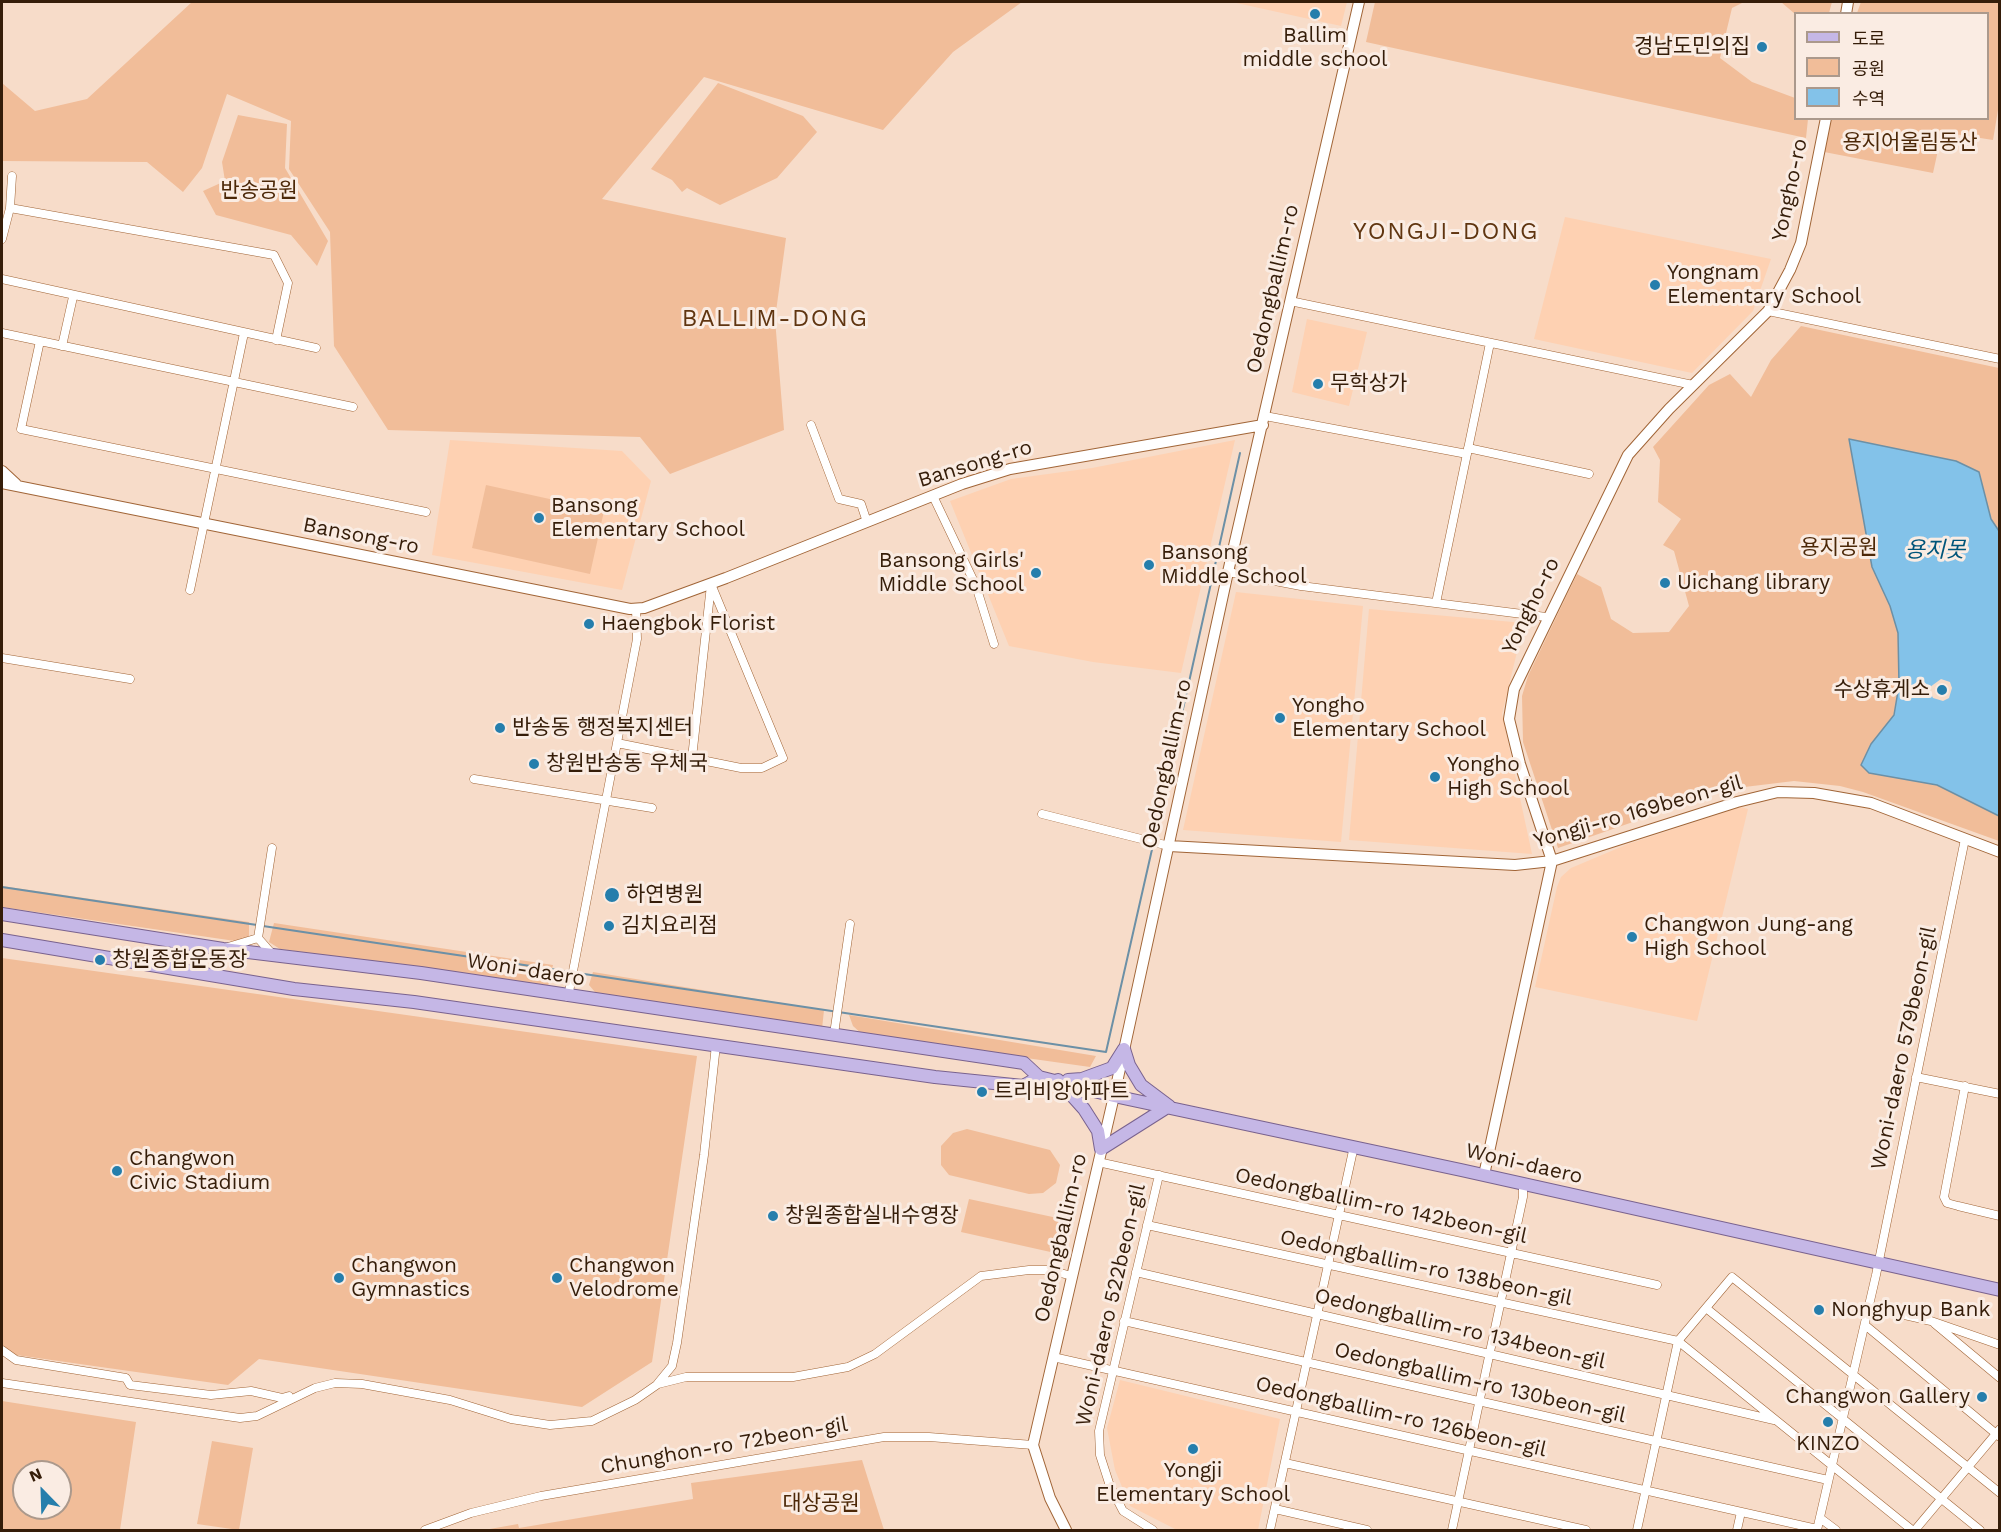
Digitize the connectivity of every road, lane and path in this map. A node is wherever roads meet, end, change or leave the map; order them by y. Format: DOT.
graph roads {
  1 [pos="1359,2"];
  2 [pos="1826,120"];
  3 [pos="12,176"];
  4 [pos="10,208"];
  5 [pos="2,239"];
  6 [pos="2,279"];
  7 [pos="73,297"];
  8 [pos="1290,301"];
  9 [pos="1768,311"];
  10 [pos="2,333"];
  11 [pos="244,333"];
  12 [pos="276,340"];
  13 [pos="40,341"];
  14 [pos="1490,343"];
  15 [pos="62,346"];
  16 [pos="316,348"];
  17 [pos="2000,359"];
  18 [pos="233,381"];
  19 [pos="1693,386"];
  20 [pos="354,407"];
  21 [pos="1264,421"];
  22 [pos="811,425"];
  23 [pos="1468,451"];
  24 [pos="215,469"];
  25 [pos="2,471"];
  26 [pos="1589,474"];
  27 [pos="2,483"];
  28 [pos="19,486"];
  29 [pos="933,496"];
  30 [pos="426,512"];
  31 [pos="867,522"];
  32 [pos="203,524"];
  33 [pos="1228,572"];
  34 [pos="711,584"];
  35 [pos="190,590"];
  36 [pos="1436,603"];
  37 [pos="636,609"];
  38 [pos="1546,617"];
  39 [pos="994,644"];
  40 [pos="2,658"];
  41 [pos="130,679"];
  42 [pos="617,743"];
  43 [pos="692,758"];
  44 [pos="474,778"];
  45 [pos="608,799"];
  46 [pos="652,808"];
  47 [pos="1042,814"];
  48 [pos="1965,839"];
  49 [pos="1165,845"];
  50 [pos="272,848"];
  51 [pos="2000,852"];
  52 [pos="1552,861"];
  53 [pos="2,914"];
  54 [pos="850,924"];
  55 [pos="258,938"];
  56 [pos="2,940"];
  57 [pos="223,949"];
  58 [pos="274,955"];
  59 [pos="568,997"];
  60 [pos="834,1034"];
  61 [pos="716,1044"];
  62 [pos="1124,1049"];
  63 [pos="1039,1077"];
  64 [pos="1916,1077"];
  65 [pos="1058,1080"];
  66 [pos="1965,1086"];
  67 [pos="2000,1094"];
  68 [pos="1114,1096"];
  69 [pos="1169,1106"];
  70 [pos="1354,1146"];
  71 [pos="1101,1149"];
  72 [pos="1098,1162"];
  73 [pos="1484,1174"];
  74 [pos="1159,1175"];
  75 [pos="1523,1183"];
  76 [pos="1340,1215"];
  77 [pos="2000,1215"];
  78 [pos="1147,1226"];
  79 [pos="1511,1253"];
  80 [pos="1878,1263"];
  81 [pos="1329,1265"];
  82 [pos="1136,1272"];
  83 [pos="1072,1276"];
  84 [pos="1657,1285"];
  85 [pos="2000,1290"];
  86 [pos="1501,1302"];
  87 [pos="1869,1307"];
  88 [pos="1706,1308"];
  89 [pos="1318,1314"];
  90 [pos="1124,1321"];
  91 [pos="1932,1321"];
  92 [pos="1865,1325"];
  93 [pos="1678,1341"];
  94 [pos="2000,1345"];
  95 [pos="2,1350"];
  96 [pos="1490,1354"];
  97 [pos="1053,1357"];
  98 [pos="1308,1362"];
  99 [pos="1112,1370"];
  100 [pos="1853,1374"];
  101 [pos="2000,1378"];
  102 [pos="2,1383"];
  103 [pos="658,1384"];
  104 [pos="300,1394"];
  105 [pos="1666,1395"];
  106 [pos="1480,1401"];
  107 [pos="1296,1412"];
  108 [pos="1843,1419"];
  109 [pos="1776,1420"];
  110 [pos="1998,1433"];
  111 [pos="1656,1441"];
  112 [pos="1034,1445"];
  113 [pos="1469,1451"];
  114 [pos="1285,1463"];
  115 [pos="1832,1465"];
  116 [pos="1968,1467"];
  117 [pos="1828,1480"];
  118 [pos="1646,1491"];
  119 [pos="2000,1493"];
  120 [pos="1941,1499"];
  121 [pos="1458,1502"];
  122 [pos="1275,1509"];
  123 [pos="1741,1512"];
  124 [pos="1820,1518"];
  125 [pos="425,1530"];
  126 [pos="1066,1530"];
  127 [pos="1153,1530"];
  128 [pos="1270,1530"];
  129 [pos="1367,1530"];
  130 [pos="1452,1530"];
  131 [pos="1586,1530"];
  132 [pos="1637,1530"];
  133 [pos="1737,1530"];
  134 [pos="1817,1530"];
  135 [pos="1836,1530"];
  136 [pos="1913,1530"];
  137 [pos="1980,1530"];
  1 -- 8 [label="street, Oedongballim-ro"];
  2 -- 9 [label="street, Yongho-ro"];
  3 -- 4 [label="street"];
  4 -- 5 [label="street"];
  4 -- 12 [label="street"];
  6 -- 7 [label="street"];
  7 -- 11 [label="street"];
  7 -- 15 [label="street"];
  8 -- 14 [label="street"];
  8 -- 21 [label="street, Oedongballim-ro"];
  9 -- 17 [label="street"];
  9 -- 19 [label="street, Yongho-ro"];
  10 -- 13 [label="street"];
  11 -- 12 [label="street"];
  11 -- 18 [label="street"];
  12 -- 16 [label="street"];
  13 -- 15 [label="street"];
  13 -- 24 [label="street"];
  14 -- 19 [label="street"];
  14 -- 23 [label="street"];
  15 -- 18 [label="street"];
  18 -- 20 [label="street"];
  18 -- 24 [label="street"];
  19 -- 38 [label="street, Yongho-ro"];
  21 -- 23 [label="street"];
  21 -- 29 [label="street, Bansong-ro"];
  21 -- 33 [label="street, Oedongballim-ro"];
  22 -- 31 [label="street"];
  23 -- 26 [label="street"];
  23 -- 36 [label="street"];
  24 -- 30 [label="street"];
  24 -- 32 [label="street"];
  25 -- 28 [label="street"];
  27 -- 28 [label="street, Bansong-ro"];
  28 -- 32 [label="street, Bansong-ro"];
  29 -- 31 [label="street, Bansong-ro"];
  29 -- 39 [label="street"];
  31 -- 34 [label="street, Bansong-ro"];
  32 -- 35 [label="street"];
  32 -- 37 [label="street, Bansong-ro"];
  33 -- 36 [label="street"];
  33 -- 49 [label="street, Oedongballim-ro"];
  34 -- 37 [label="street, Bansong-ro"];
  34 -- 43 [label="street"];
  34 -- 43 [label="street"];
  36 -- 38 [label="street"];
  37 -- 42 [label="street"];
  38 -- 52 [label="street, Yongho-ro"];
  40 -- 41 [label="street"];
  42 -- 43 [label="street"];
  42 -- 45 [label="street"];
  44 -- 45 [label="street"];
  45 -- 46 [label="street"];
  45 -- 59 [label="street"];
  47 -- 49 [label="street"];
  48 -- 51 [label="street, Yongji-ro 169beon-gil"];
  48 -- 52 [label="street, Yongji-ro 169beon-gil"];
  48 -- 64 [label="street, Woni-daero 579beon-gil"];
  49 -- 52 [label="street, Yongji-ro 169beon-gil"];
  49 -- 62 [label="street, Oedongballim-ro"];
  50 -- 55 [label="street"];
  52 -- 73 [label="street"];
  53 -- 57 [label="main road, Woni-daero"];
  54 -- 60 [label="street"];
  55 -- 57 [label="street"];
  55 -- 58 [label="street"];
  56 -- 61 [label="main road, Woni-daero"];
  57 -- 58 [label="main road, Woni-daero"];
  58 -- 59 [label="main road, Woni-daero"];
  59 -- 60 [label="main road, Woni-daero"];
  60 -- 63 [label="main road, Woni-daero"];
  61 -- 63 [label="main road, Woni-daero"];
  61 -- 103 [label="street"];
  62 -- 65 [label="main road"];
  62 -- 68 [label="street, Oedongballim-ro"];
  62 -- 69 [label="main road"];
  63 -- 65 [label="main road, Woni-daero"];
  64 -- 66 [label="street"];
  64 -- 80 [label="street, Woni-daero 579beon-gil"];
  65 -- 68 [label="main road, Woni-daero"];
  65 -- 71 [label="main road"];
  66 -- 67 [label="street"];
  66 -- 77 [label="street"];
  68 -- 69 [label="main road, Woni-daero"];
  68 -- 71 [label="street, Oedongballim-ro"];
  69 -- 70 [label="main road, Woni-daero"];
  69 -- 71 [label="main road"];
  70 -- 73 [label="main road, Woni-daero"];
  70 -- 76 [label="street"];
  71 -- 72 [label="street, Oedongballim-ro"];
  72 -- 74 [label="street, Oedongballim-ro 142beon-gil"];
  72 -- 83 [label="street, Oedongballim-ro"];
  73 -- 75 [label="main road, Woni-daero"];
  74 -- 76 [label="street, Oedongballim-ro 142beon-gil"];
  74 -- 78 [label="street, Woni-daero 522beon-gil"];
  75 -- 79 [label="street"];
  75 -- 80 [label="main road, Woni-daero"];
  76 -- 79 [label="street, Oedongballim-ro 142beon-gil"];
  76 -- 81 [label="street"];
  78 -- 81 [label="street, Oedongballim-ro 138beon-gil"];
  78 -- 82 [label="street, Woni-daero 522beon-gil"];
  79 -- 84 [label="street, Oedongballim-ro 142beon-gil"];
  79 -- 86 [label="street"];
  80 -- 85 [label="main road, Woni-daero"];
  80 -- 87 [label="street, Woni-daero 579beon-gil"];
  81 -- 86 [label="street, Oedongballim-ro 138beon-gil"];
  81 -- 89 [label="street"];
  82 -- 89 [label="street, Oedongballim-ro 134beon-gil"];
  82 -- 90 [label="street, Woni-daero 522beon-gil"];
  83 -- 97 [label="street, Oedongballim-ro"];
  83 -- 103 [label="street"];
  86 -- 93 [label="street, Oedongballim-ro 138beon-gil"];
  86 -- 96 [label="street"];
  87 -- 91 [label="street"];
  87 -- 92 [label="street, Woni-daero 579beon-gil"];
  88 -- 93 [label="street"];
  88 -- 100 [label="street"];
  88 -- 108 [label="street"];
  89 -- 96 [label="street, Oedongballim-ro 134beon-gil"];
  89 -- 98 [label="street"];
  90 -- 98 [label="street, Oedongballim-ro 130beon-gil"];
  90 -- 99 [label="street, Woni-daero 522beon-gil"];
  91 -- 94 [label="street"];
  91 -- 101 [label="street"];
  92 -- 100 [label="street, Woni-daero 579beon-gil"];
  92 -- 110 [label="street"];
  93 -- 105 [label="street"];
  93 -- 109 [label="street, Oedongballim-ro 138beon-gil"];
  95 -- 104 [label="street"];
  96 -- 105 [label="street, Oedongballim-ro 134beon-gil"];
  96 -- 106 [label="street"];
  97 -- 99 [label="street, Oedongballim-ro 126beon-gil"];
  97 -- 112 [label="street, Oedongballim-ro"];
  98 -- 106 [label="street, Oedongballim-ro 130beon-gil"];
  98 -- 107 [label="street"];
  99 -- 107 [label="street, Oedongballim-ro 126beon-gil"];
  99 -- 127 [label="street, Woni-daero 522beon-gil"];
  100 -- 108 [label="street, Woni-daero 579beon-gil"];
  100 -- 116 [label="street"];
  102 -- 104 [label="street"];
  103 -- 104 [label="street"];
  105 -- 109 [label="street, Oedongballim-ro 134beon-gil"];
  105 -- 111 [label="street"];
  106 -- 111 [label="street, Oedongballim-ro 130beon-gil"];
  106 -- 113 [label="street"];
  107 -- 113 [label="street, Oedongballim-ro 126beon-gil"];
  107 -- 114 [label="street"];
  108 -- 115 [label="street, Woni-daero 579beon-gil"];
  108 -- 120 [label="street"];
  109 -- 115 [label="street, Oedongballim-ro 138beon-gil"];
  110 -- 116 [label="street"];
  111 -- 117 [label="street, Oedongballim-ro 130beon-gil"];
  111 -- 118 [label="street"];
  112 -- 125 [label="street, Chunghon-ro 72beon-gil"];
  112 -- 126 [label="street, Oedongballim-ro"];
  113 -- 118 [label="street, Oedongballim-ro 126beon-gil"];
  113 -- 121 [label="street"];
  114 -- 121 [label="street"];
  114 -- 122 [label="street"];
  115 -- 117 [label="street, Woni-daero 579beon-gil"];
  115 -- 136 [label="street, Oedongballim-ro 138beon-gil"];
  116 -- 119 [label="street"];
  116 -- 120 [label="street"];
  117 -- 124 [label="street, Woni-daero 579beon-gil"];
  118 -- 123 [label="street, Oedongballim-ro 126beon-gil"];
  118 -- 132 [label="street"];
  120 -- 136 [label="street"];
  120 -- 137 [label="street"];
  121 -- 130 [label="street"];
  121 -- 131 [label="street"];
  122 -- 128 [label="street"];
  122 -- 129 [label="street"];
  123 -- 133 [label="street"];
  123 -- 134 [label="street, Oedongballim-ro 126beon-gil"];
  124 -- 134 [label="street, Woni-daero 579beon-gil"];
  124 -- 135 [label="street"];
}
